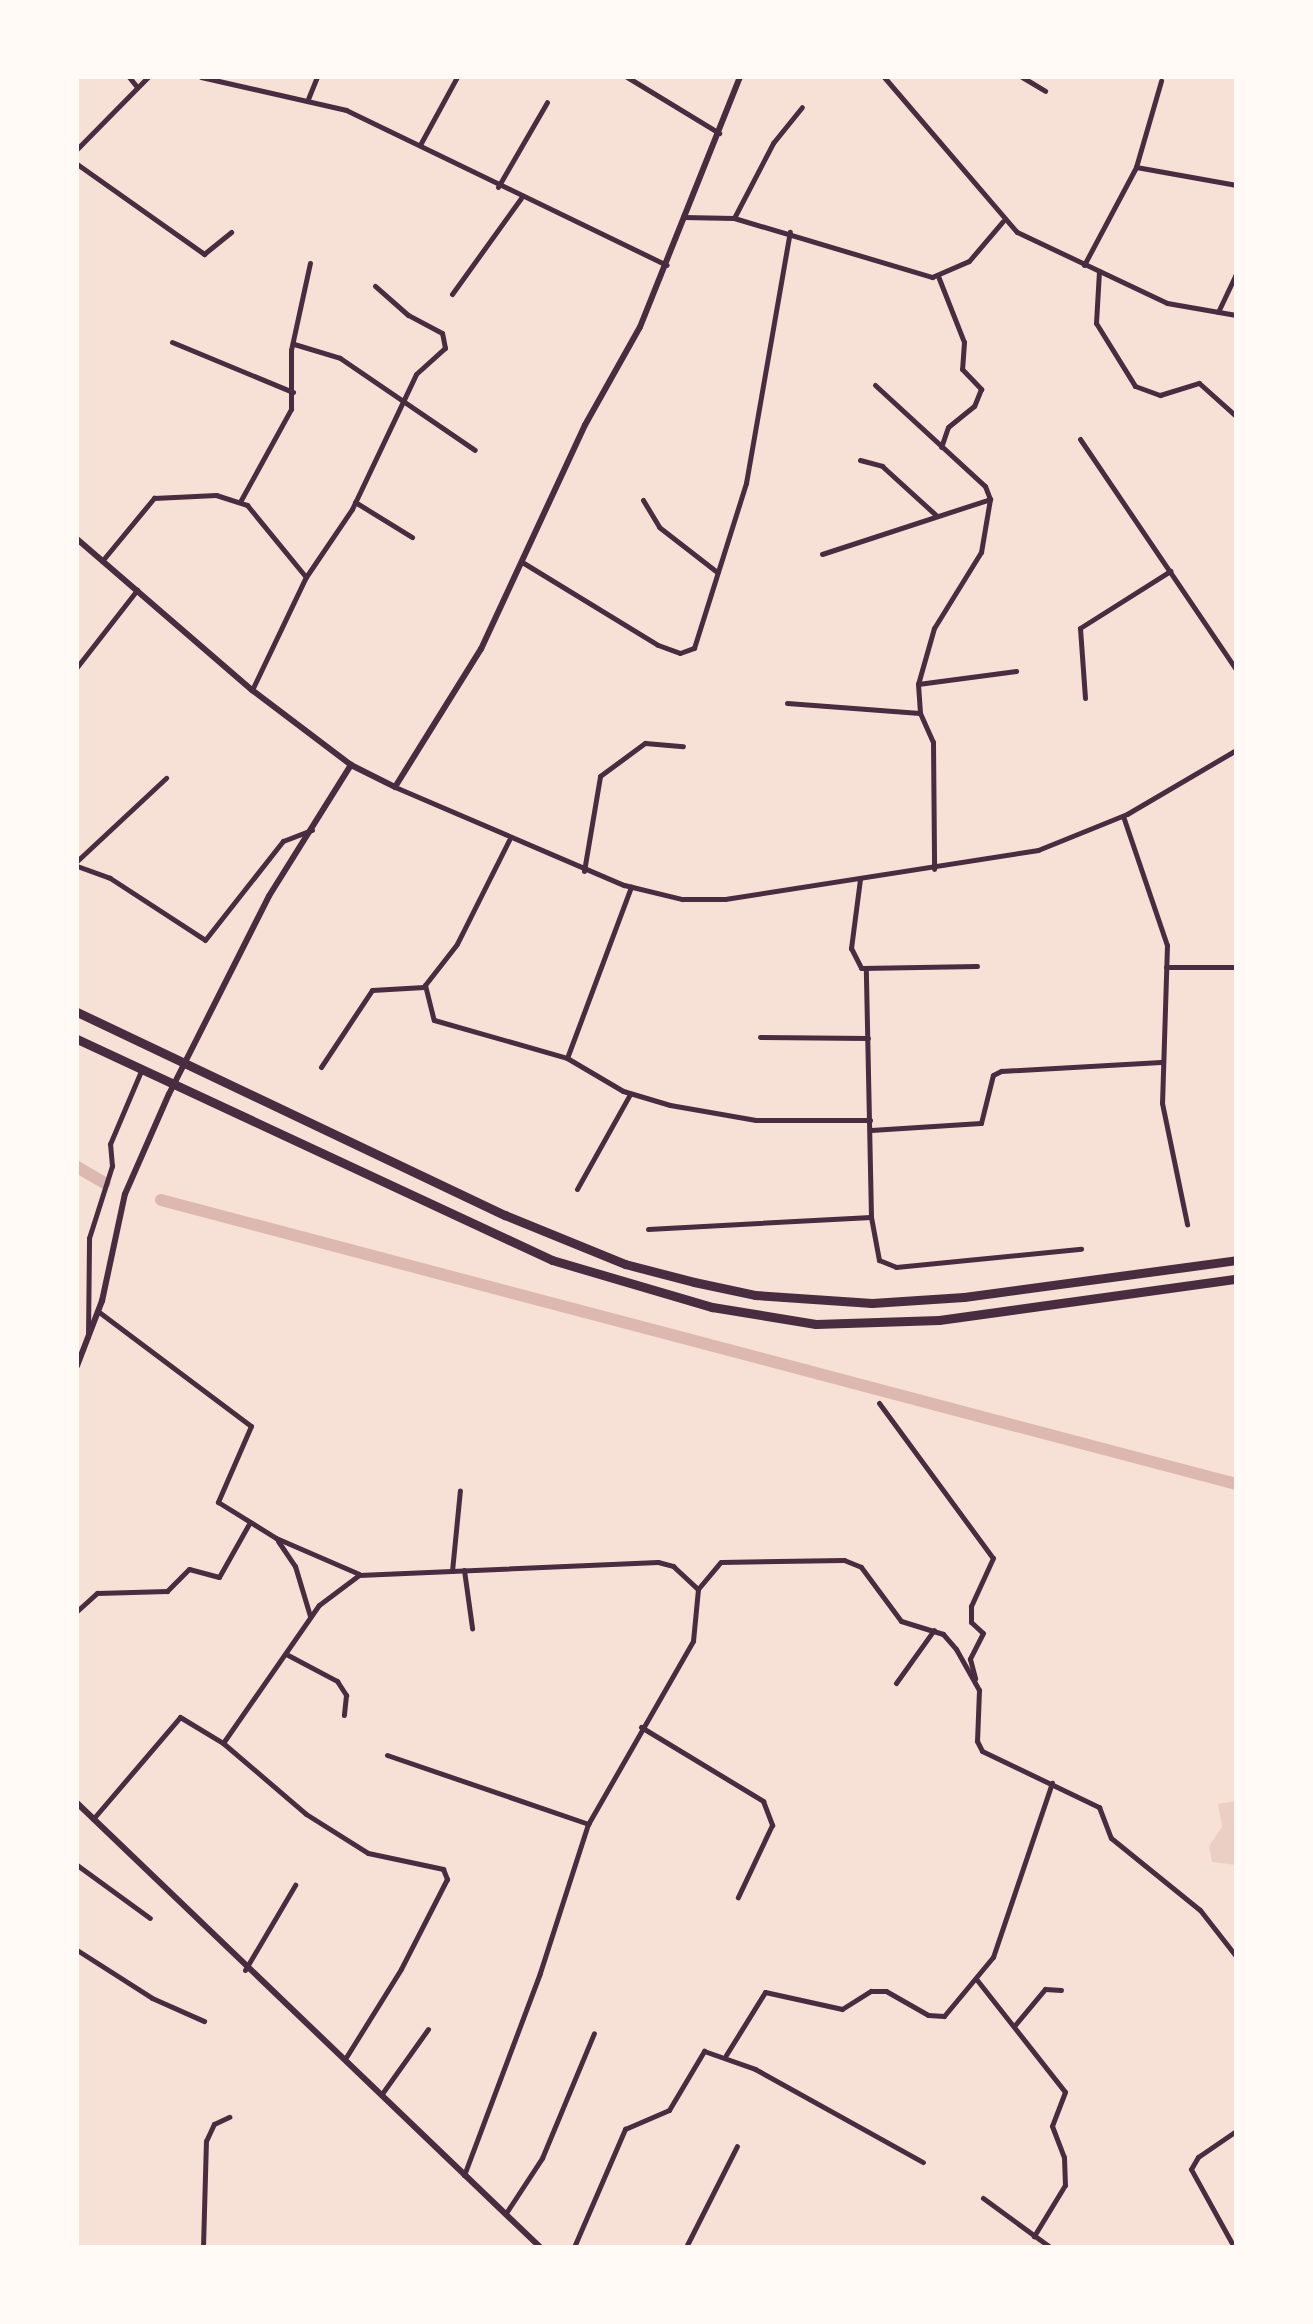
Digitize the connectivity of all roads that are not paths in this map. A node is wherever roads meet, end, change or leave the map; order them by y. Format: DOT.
graph roads {
  1 [pos="129,77"];
  2 [pos="148,77"];
  3 [pos="201,77"];
  4 [pos="317,77"];
  5 [pos="457,77"];
  6 [pos="627,77"];
  7 [pos="740,77"];
  8 [pos="884,77"];
  9 [pos="1022,77"];
  10 [pos="1161,81"];
  11 [pos="137,87"];
  12 [pos="1045,91"];
  13 [pos="307,99"];
  14 [pos="547,102"];
  15 [pos="802,107"];
  16 [pos="719,133"];
  17 [pos="421,143"];
  18 [pos="77,149"];
  19 [pos="77,164"];
  20 [pos="1136,167"];
  21 [pos="1236,185"];
  22 [pos="498,187"];
  23 [pos="521,198"];
  24 [pos="683,217"];
  25 [pos="734,218"];
  26 [pos="1003,221"];
  27 [pos="231,232"];
  28 [pos="790,232"];
  29 [pos="310,263"];
  30 [pos="666,265"];
  31 [pos="1084,265"];
  32 [pos="1099,271"];
  33 [pos="1236,274"];
  34 [pos="938,276"];
  35 [pos="375,286"];
  36 [pos="452,293"];
  37 [pos="1218,312"];
  38 [pos="1236,316"];
  39 [pos="172,342"];
  40 [pos="294,344"];
  41 [pos="875,385"];
  42 [pos="293,392"];
  43 [pos="400,404"];
  44 [pos="1236,416"];
  45 [pos="1080,439"];
  46 [pos="941,447"];
  47 [pos="475,450"];
  48 [pos="859,460"];
  49 [pos="990,499"];
  50 [pos="240,500"];
  51 [pos="643,500"];
  52 [pos="355,502"];
  53 [pos="937,516"];
  54 [pos="412,537"];
  55 [pos="78,540"];
  56 [pos="822,554"];
  57 [pos="103,561"];
  58 [pos="522,562"];
  59 [pos="1170,571"];
  60 [pos="718,572"];
  61 [pos="306,577"];
  62 [pos="137,590"];
  63 [pos="77,667"];
  64 [pos="1236,669"];
  65 [pos="1016,671"];
  66 [pos="918,684"];
  67 [pos="252,690"];
  68 [pos="1085,698"];
  69 [pos="787,703"];
  70 [pos="920,713"];
  71 [pos="683,746"];
  72 [pos="1236,750"];
  73 [pos="351,765"];
  74 [pos="166,778"];
  75 [pos="395,787"];
  76 [pos="1123,816"];
  77 [pos="314,829"];
  78 [pos="509,840"];
  79 [pos="77,861"];
  80 [pos="77,866"];
  81 [pos="934,869"];
  82 [pos="584,871"];
  83 [pos="859,879"];
  84 [pos="631,887"];
  85 [pos="977,966"];
  86 [pos="1166,967"];
  87 [pos="1236,967"];
  88 [pos="866,970"];
  89 [pos="424,987"];
  90 [pos="77,1012"];
  91 [pos="760,1037"];
  92 [pos="868,1038"];
  93 [pos="77,1040"];
  94 [pos="567,1058"];
  95 [pos="1161,1062"];
  96 [pos="321,1067"];
  97 [pos="141,1071"];
  98 [pos="630,1094"];
  99 [pos="870,1120"];
  100 [pos="871,1130"];
  101 [pos="577,1189"];
  102 [pos="871,1217"];
  103 [pos="1187,1224"];
  104 [pos="648,1229"];
  105 [pos="1082,1249"];
  106 [pos="1236,1260"];
  107 [pos="1236,1279"];
  108 [pos="99,1312"];
  109 [pos="89,1340"];
  110 [pos="77,1366"];
  111 [pos="879,1403"];
  112 [pos="460,1490"];
  113 [pos="250,1522"];
  114 [pos="276,1538"];
  115 [pos="464,1570"];
  116 [pos="452,1571"];
  117 [pos="359,1574"];
  118 [pos="698,1589"];
  119 [pos="77,1611"];
  120 [pos="310,1616"];
  121 [pos="472,1628"];
  122 [pos="934,1630"];
  123 [pos="286,1654"];
  124 [pos="895,1683"];
  125 [pos="979,1690"];
  126 [pos="344,1714"];
  127 [pos="641,1727"];
  128 [pos="223,1744"];
  129 [pos="387,1755"];
  130 [pos="1052,1783"];
  131 [pos="77,1803"];
  132 [pos="93,1819"];
  133 [pos="588,1824"];
  134 [pos="77,1865"];
  135 [pos="295,1885"];
  136 [pos="738,1897"];
  137 [pos="150,1918"];
  138 [pos="77,1950"];
  139 [pos="1236,1956"];
  140 [pos="245,1970"];
  141 [pos="977,1980"];
  142 [pos="1060,1990"];
  143 [pos="204,2021"];
  144 [pos="1015,2025"];
  145 [pos="428,2029"];
  146 [pos="594,2033"];
  147 [pos="726,2055"];
  148 [pos="345,2059"];
  149 [pos="381,2095"];
  150 [pos="229,2116"];
  151 [pos="1236,2131"];
  152 [pos="737,2146"];
  153 [pos="923,2162"];
  154 [pos="464,2175"];
  155 [pos="983,2198"];
  156 [pos="506,2213"];
  157 [pos="1034,2236"];
  158 [pos="1232,2246"];
  159 [pos="203,2247"];
  160 [pos="539,2247"];
  161 [pos="575,2247"];
  162 [pos="686,2247"];
  163 [pos="1050,2247"];
  1 -- 11 [label="street"];
  2 -- 11 [label="street"];
  3 -- 13 [label="street"];
  4 -- 13 [label="street"];
  5 -- 17 [label="street"];
  6 -- 16 [label="street"];
  7 -- 16 [label="street"];
  8 -- 26 [label="street"];
  9 -- 12 [label="street"];
  10 -- 20 [label="street"];
  11 -- 18 [label="street"];
  13 -- 17 [label="street"];
  14 -- 22 [label="street"];
  15 -- 25 [label="street"];
  16 -- 24 [label="street"];
  17 -- 22 [label="street"];
  19 -- 27 [label="street"];
  20 -- 21 [label="street"];
  20 -- 31 [label="street"];
  22 -- 23 [label="street"];
  23 -- 30 [label="street"];
  23 -- 36 [label="street"];
  24 -- 25 [label="street"];
  24 -- 30 [label="street"];
  25 -- 28 [label="street"];
  26 -- 31 [label="street"];
  26 -- 34 [label="street"];
  28 -- 34 [label="street"];
  28 -- 60 [label="street"];
  29 -- 40 [label="street"];
  30 -- 58 [label="street"];
  31 -- 32 [label="street"];
  32 -- 37 [label="street"];
  32 -- 44 [label="street"];
  33 -- 37 [label="street"];
  34 -- 46 [label="street"];
  35 -- 43 [label="street"];
  37 -- 38 [label="street"];
  39 -- 42 [label="street"];
  40 -- 42 [label="street"];
  40 -- 43 [label="street"];
  41 -- 46 [label="street"];
  42 -- 50 [label="street"];
  43 -- 47 [label="street"];
  43 -- 52 [label="street"];
  45 -- 59 [label="street"];
  46 -- 49 [label="street"];
  48 -- 53 [label="street"];
  49 -- 53 [label="street"];
  49 -- 66 [label="street"];
  50 -- 57 [label="street"];
  50 -- 61 [label="street"];
  51 -- 60 [label="street"];
  52 -- 54 [label="street"];
  52 -- 61 [label="street"];
  53 -- 56 [label="street"];
  55 -- 57 [label="street"];
  57 -- 62 [label="street"];
  58 -- 60 [label="street"];
  58 -- 75 [label="street"];
  59 -- 64 [label="street"];
  59 -- 68 [label="street"];
  61 -- 67 [label="street"];
  62 -- 63 [label="street"];
  62 -- 67 [label="street"];
  65 -- 66 [label="street"];
  66 -- 70 [label="street"];
  67 -- 73 [label="street"];
  69 -- 70 [label="street"];
  70 -- 81 [label="street"];
  71 -- 82 [label="street"];
  72 -- 76 [label="street"];
  73 -- 75 [label="street"];
  73 -- 77 [label="street"];
  74 -- 79 [label="street"];
  75 -- 78 [label="street"];
  76 -- 81 [label="street"];
  76 -- 86 [label="street"];
  77 -- 80 [label="street"];
  77 -- 108 [label="street"];
  78 -- 82 [label="street"];
  78 -- 89 [label="street"];
  81 -- 83 [label="street"];
  82 -- 84 [label="street"];
  83 -- 84 [label="street"];
  83 -- 88 [label="street"];
  84 -- 94 [label="street"];
  85 -- 88 [label="street"];
  86 -- 87 [label="street"];
  86 -- 95 [label="street"];
  88 -- 92 [label="street"];
  89 -- 94 [label="street"];
  89 -- 96 [label="street"];
  90 -- 106 [label="highway"];
  91 -- 92 [label="street"];
  92 -- 99 [label="street"];
  93 -- 97 [label="highway"];
  94 -- 98 [label="street"];
  95 -- 100 [label="street"];
  95 -- 103 [label="street"];
  97 -- 107 [label="highway"];
  97 -- 109 [label="street"];
  98 -- 99 [label="street"];
  98 -- 101 [label="street"];
  99 -- 100 [label="street"];
  100 -- 102 [label="street"];
  102 -- 104 [label="street"];
  102 -- 105 [label="street"];
  108 -- 109 [label="street"];
  108 -- 113 [label="street"];
  109 -- 110 [label="street"];
  111 -- 125 [label="street"];
  112 -- 116 [label="street"];
  113 -- 114 [label="street"];
  113 -- 119 [label="street"];
  114 -- 117 [label="street"];
  114 -- 120 [label="street"];
  115 -- 116 [label="street"];
  115 -- 118 [label="street"];
  115 -- 121 [label="street"];
  116 -- 117 [label="street"];
  117 -- 120 [label="street"];
  118 -- 122 [label="street"];
  118 -- 127 [label="street"];
  120 -- 123 [label="street"];
  122 -- 124 [label="street"];
  122 -- 125 [label="street"];
  123 -- 126 [label="street"];
  123 -- 128 [label="street"];
  125 -- 130 [label="street"];
  127 -- 133 [label="street"];
  127 -- 136 [label="street"];
  128 -- 132 [label="street"];
  128 -- 148 [label="street"];
  129 -- 133 [label="street"];
  130 -- 139 [label="street"];
  130 -- 141 [label="street"];
  131 -- 132 [label="street"];
  132 -- 140 [label="street"];
  133 -- 154 [label="street"];
  134 -- 137 [label="street"];
  135 -- 140 [label="street"];
  138 -- 143 [label="street"];
  140 -- 148 [label="street"];
  141 -- 144 [label="street"];
  141 -- 147 [label="street"];
  142 -- 144 [label="street"];
  144 -- 157 [label="street"];
  145 -- 149 [label="street"];
  146 -- 156 [label="street"];
  147 -- 153 [label="street"];
  147 -- 161 [label="street"];
  148 -- 149 [label="street"];
  149 -- 154 [label="street"];
  150 -- 159 [label="street"];
  151 -- 158 [label="street"];
  152 -- 162 [label="street"];
  154 -- 156 [label="street"];
  155 -- 157 [label="street"];
  156 -- 160 [label="street"];
  157 -- 163 [label="street"];
}
